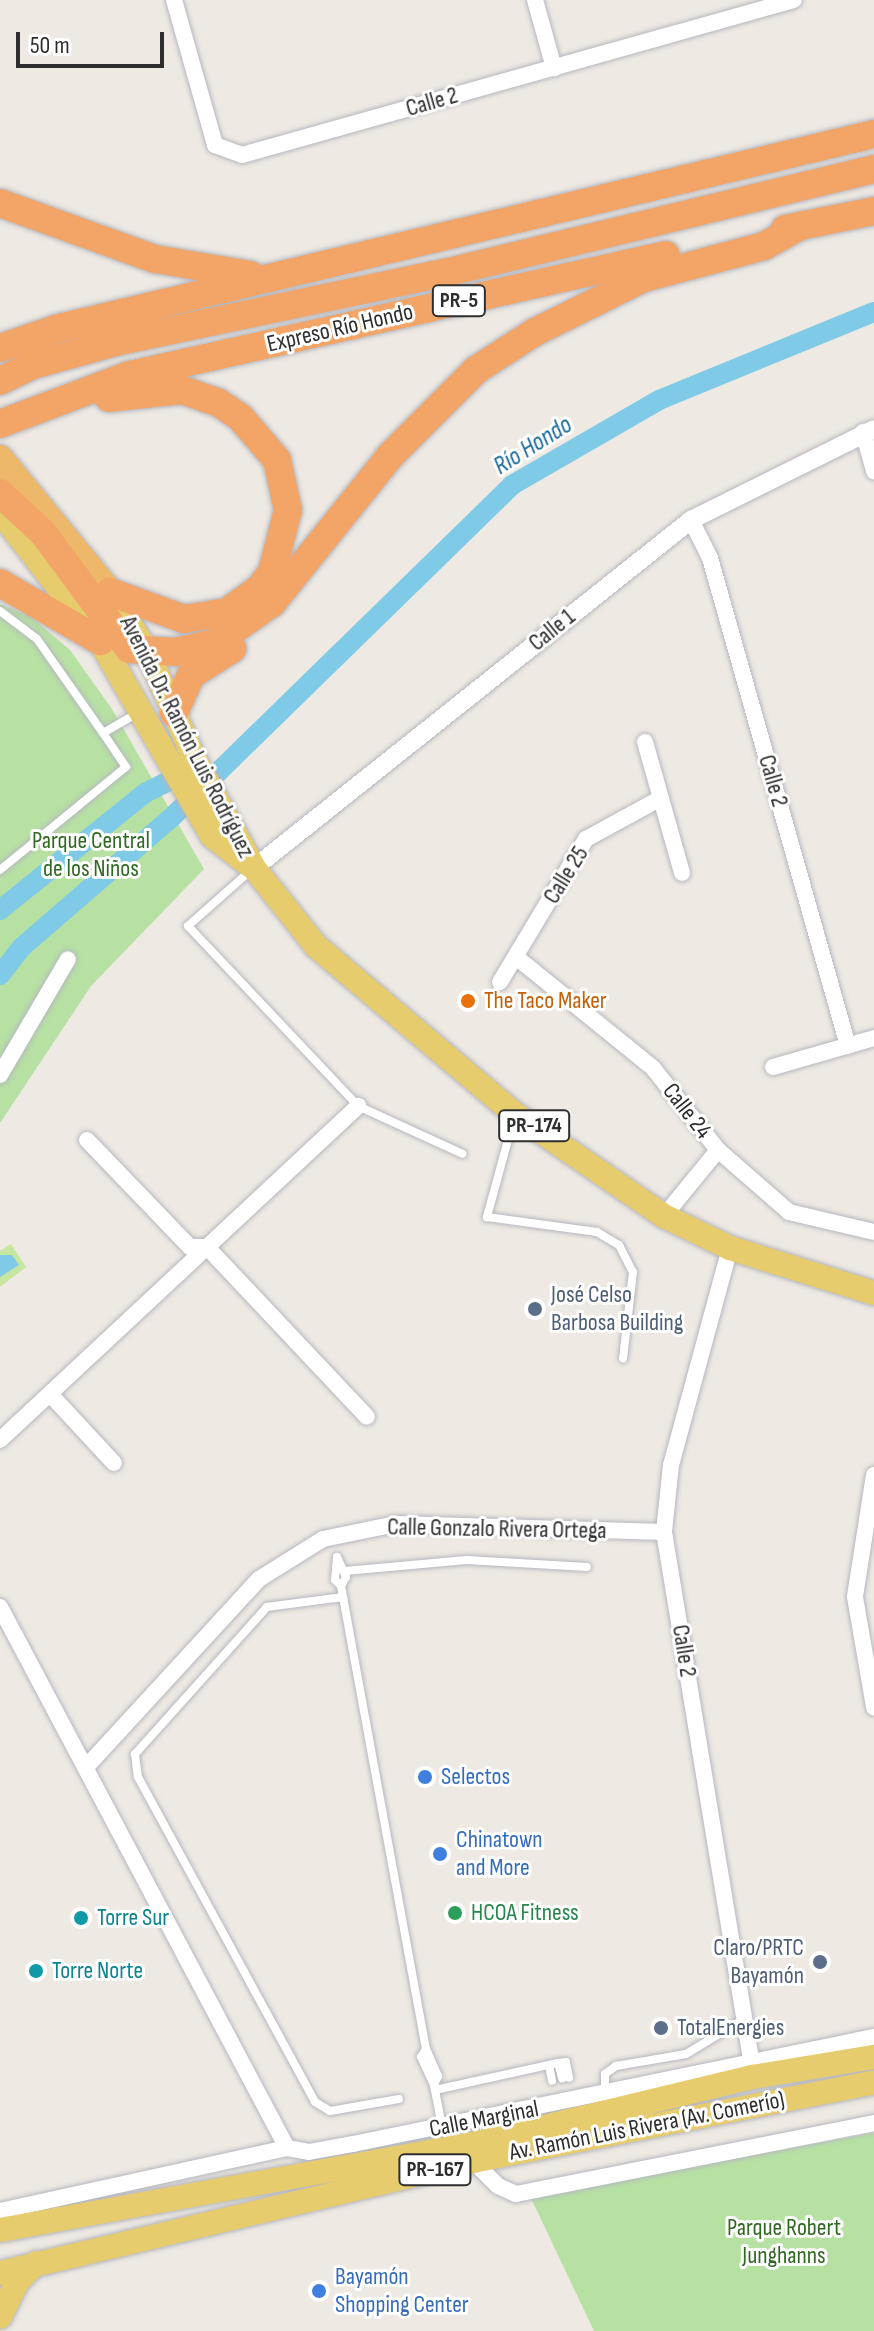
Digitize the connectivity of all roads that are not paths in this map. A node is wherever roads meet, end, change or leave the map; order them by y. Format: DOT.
graph roads {
  1 [pos="174,0"];
  2 [pos="535,0"];
  3 [pos="794,0"];
  4 [pos="554,68"];
  5 [pos="874,134"];
  6 [pos="874,169"];
  7 [pos="0,203"];
  8 [pos="874,211"];
  9 [pos="802,225"];
  10 [pos="276,277"];
  11 [pos="5,346"];
  12 [pos="0,381"];
  13 [pos="48,403"];
  14 [pos="0,424"];
  15 [pos="868,431"];
  16 [pos="0,458"];
  17 [pos="874,471"];
  18 [pos="366,488"];
  19 [pos="0,493"];
  20 [pos="0,512"];
  21 [pos="691,520"];
  22 [pos="0,583"];
  23 [pos="110,592"];
  24 [pos="0,611"];
  25 [pos="100,641"];
  26 [pos="148,653"];
  27 [pos="174,713"];
  28 [pos="144,716"];
  29 [pos="103,733"];
  30 [pos="645,742"];
  31 [pos="661,798"];
  32 [pos="254,868"];
  33 [pos="0,870"];
  34 [pos="682,873"];
  35 [pos="516,957"];
  36 [pos="68,959"];
  37 [pos="500,982"];
  38 [pos="874,1038"];
  39 [pos="848,1046"];
  40 [pos="773,1067"];
  41 [pos="0,1075"];
  42 [pos="358,1106"];
  43 [pos="515,1114"];
  44 [pos="87,1140"];
  45 [pos="718,1150"];
  46 [pos="463,1154"];
  47 [pos="664,1216"];
  48 [pos="874,1232"];
  49 [pos="207,1247"];
  50 [pos="730,1248"];
  51 [pos="874,1293"];
  52 [pos="623,1358"];
  53 [pos="50,1394"];
  54 [pos="367,1417"];
  55 [pos="0,1440"];
  56 [pos="114,1463"];
  57 [pos="874,1475"];
  58 [pos="664,1532"];
  59 [pos="331,1537"];
  60 [pos="337,1557"];
  61 [pos="587,1567"];
  62 [pos="345,1571"];
  63 [pos="341,1586"];
  64 [pos="343,1597"];
  65 [pos="0,1607"];
  66 [pos="874,1707"];
  67 [pos="88,1765"];
  68 [pos="744,2019"];
  69 [pos="874,2037"];
  70 [pos="874,2057"];
  71 [pos="751,2059"];
  72 [pos="561,2079"];
  73 [pos="874,2082"];
  74 [pos="434,2088"];
  75 [pos="606,2093"];
  76 [pos="399,2099"];
  77 [pos="874,2123"];
  78 [pos="442,2127"];
  79 [pos="287,2148"];
  80 [pos="473,2161"];
  81 [pos="0,2211"];
  82 [pos="0,2230"];
  83 [pos="40,2260"];
  84 [pos="0,2273"];
  85 [pos="0,2317"];
  1 -- 4 [label="street, Calle 2"];
  2 -- 4 [label="street"];
  3 -- 4 [label="street, Calle 2"];
  5 -- 10 [label="highway"];
  6 -- 12 [label="highway"];
  7 -- 10 [label="highway"];
  8 -- 9 [label="highway, Expreso Río Hondo / PR-5"];
  9 -- 13 [label="highway, Expreso Río Hondo / PR-5"];
  9 -- 18 [label="highway"];
  10 -- 11 [label="highway"];
  13 -- 14 [label="highway, Expreso Río Hondo / PR-5"];
  13 -- 23 [label="highway"];
  15 -- 17 [label="street"];
  15 -- 21 [label="street, Calle 1"];
  16 -- 23 [label="highway, Avenida Dr. Ramón Luis Rodríguez"];
  18 -- 26 [label="highway"];
  18 -- 27 [label="highway"];
  19 -- 26 [label="highway"];
  20 -- 25 [label="main road, Avenida Dr. Ramón Luis Rodríguez"];
  21 -- 32 [label="street, Calle 1"];
  21 -- 39 [label="street, Calle 2"];
  22 -- 25 [label="highway"];
  23 -- 26 [label="main road, Avenida Dr. Ramón Luis Rodríguez"];
  24 -- 29 [label="lane"];
  25 -- 28 [label="main road, Avenida Dr. Ramón Luis Rodríguez"];
  26 -- 27 [label="main road, Avenida Dr. Ramón Luis Rodríguez"];
  27 -- 32 [label="main road, Avenida Dr. Ramón Luis Rodríguez"];
  28 -- 29 [label="lane"];
  28 -- 32 [label="main road, Avenida Dr. Ramón Luis Rodríguez"];
  29 -- 33 [label="lane"];
  30 -- 31 [label="street"];
  31 -- 34 [label="street"];
  31 -- 35 [label="street, Calle 25"];
  32 -- 42 [label="lane"];
  32 -- 43 [label="main road, Avenida Dr. Ramón Luis Rodríguez / PR-174"];
  35 -- 37 [label="street, Calle 25"];
  35 -- 45 [label="street, Calle 24"];
  36 -- 41 [label="street"];
  38 -- 39 [label="street"];
  39 -- 40 [label="street"];
  42 -- 46 [label="lane"];
  42 -- 49 [label="street"];
  43 -- 47 [label="main road, Avenida Dr. Ramón Luis Rodríguez / PR-174"];
  43 -- 52 [label="lane"];
  44 -- 49 [label="street"];
  45 -- 47 [label="street"];
  45 -- 48 [label="street, Calle 24"];
  47 -- 50 [label="main road, Avenida Dr. Ramón Luis Rodríguez / PR-174"];
  49 -- 53 [label="street"];
  49 -- 54 [label="street"];
  50 -- 51 [label="main road, Avenida Dr. Ramón Luis Rodríguez / PR-174"];
  50 -- 58 [label="street, Calle 2"];
  53 -- 55 [label="street"];
  53 -- 56 [label="street"];
  57 -- 66 [label="street"];
  58 -- 59 [label="street, Calle Gonzalo Rivera Ortega"];
  58 -- 68 [label="street, Calle 2"];
  59 -- 60 [label="lane"];
  59 -- 67 [label="street, Calle Gonzalo Rivera Ortega"];
  60 -- 62 [label="lane"];
  60 -- 63 [label="lane"];
  61 -- 62 [label="lane"];
  62 -- 63 [label="lane"];
  63 -- 64 [label="lane"];
  64 -- 74 [label="lane"];
  64 -- 76 [label="lane"];
  65 -- 67 [label="street"];
  67 -- 79 [label="street"];
  68 -- 71 [label="street, Calle 2"];
  68 -- 75 [label="lane"];
  69 -- 71 [label="street, Calle Marginal"];
  70 -- 82 [label="main road, Av. Ramón Luis Rivera (Av. Comerío) / PR-167"];
  71 -- 75 [label="street, Calle Marginal"];
  72 -- 74 [label="lane"];
  73 -- 80 [label="main road, Av. Ramón Luis Rivera (Av. Comerío) / PR-167"];
  74 -- 78 [label="lane"];
  75 -- 78 [label="street, Calle Marginal"];
  77 -- 80 [label="street, Calle Marginal"];
  78 -- 79 [label="street, Calle Marginal"];
  79 -- 81 [label="street, Calle Marginal"];
  80 -- 83 [label="main road, Av. Ramón Luis Rivera (Av. Comerío) / PR-167"];
  83 -- 84 [label="main road, Av. Ramón Luis Rivera (Av. Comerío) / PR-167"];
  83 -- 85 [label="main road"];
}
